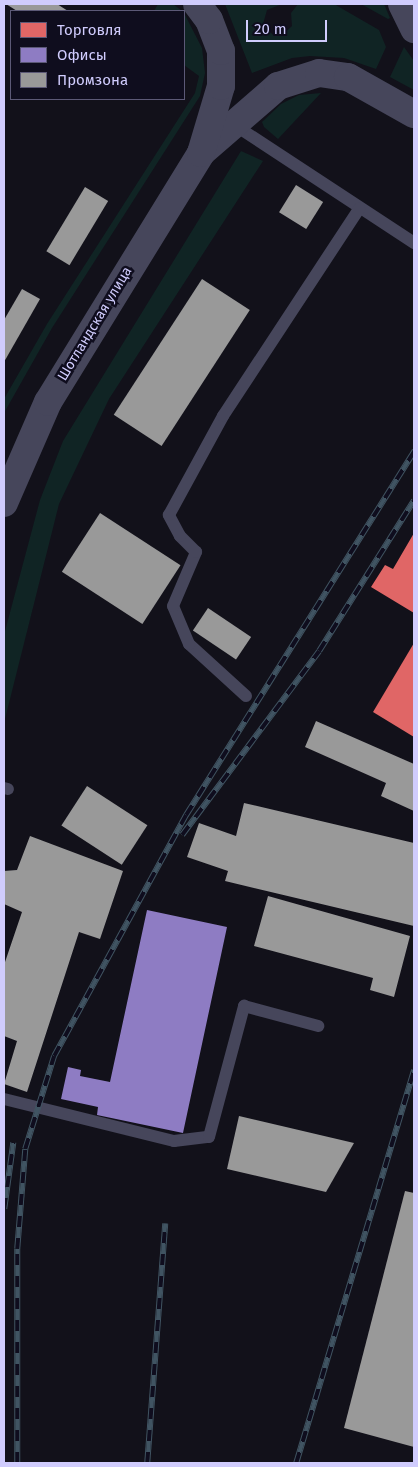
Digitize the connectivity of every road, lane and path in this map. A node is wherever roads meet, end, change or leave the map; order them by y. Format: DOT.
graph roads {
  1 [pos="197,4"];
  2 [pos="402,4"];
  3 [pos="414,29"];
  4 [pos="414,114"];
  5 [pos="233,124"];
  6 [pos="201,153"];
  7 [pos="359,209"];
  8 [pos="414,243"];
  9 [pos="4,503"];
  10 [pos="246,696"];
  11 [pos="318,1026"];
  12 [pos="4,1099"];
  1 -- 6 [label="street"];
  2 -- 3 [label="street"];
  4 -- 5 [label="street"];
  5 -- 6 [label="street"];
  5 -- 7 [label="lane"];
  6 -- 9 [label="street, Шотландская улица"];
  7 -- 8 [label="lane"];
  7 -- 10 [label="lane"];
  11 -- 12 [label="lane"];
}
